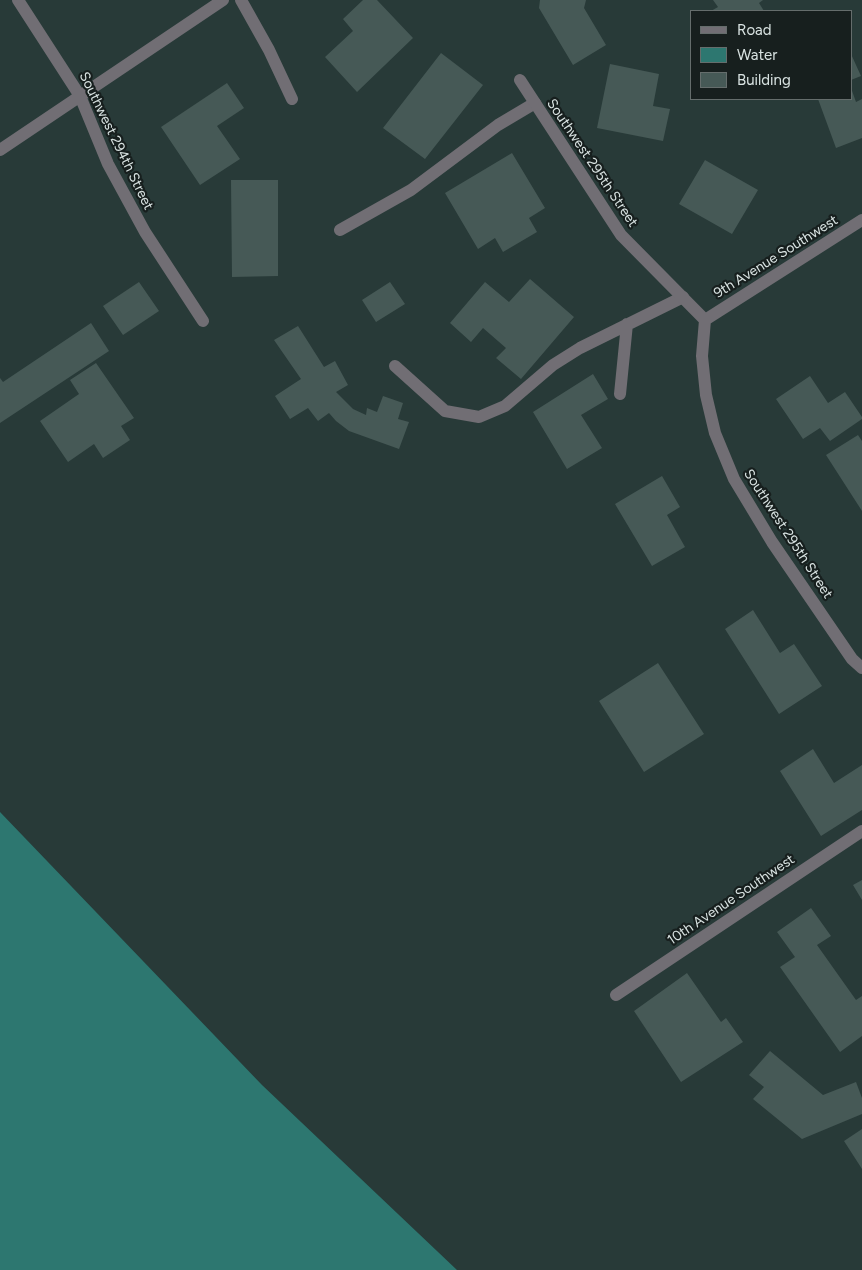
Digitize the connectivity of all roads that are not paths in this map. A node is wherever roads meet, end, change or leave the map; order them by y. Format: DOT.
graph roads {
  1 [pos="18,0"];
  2 [pos="223,0"];
  3 [pos="240,0"];
  4 [pos="520,80"];
  5 [pos="80,96"];
  6 [pos="292,99"];
  7 [pos="535,103"];
  8 [pos="0,150"];
  9 [pos="862,220"];
  10 [pos="340,230"];
  11 [pos="683,297"];
  12 [pos="705,320"];
  13 [pos="203,321"];
  14 [pos="627,324"];
  15 [pos="395,366"];
  16 [pos="620,394"];
  17 [pos="862,668"];
  18 [pos="862,831"];
  19 [pos="616,994"];
  1 -- 5 [label="street, Southwest 294th Street"];
  2 -- 5 [label="street"];
  3 -- 6 [label="street"];
  4 -- 7 [label="street, Southwest 295th Street"];
  5 -- 8 [label="street"];
  5 -- 13 [label="street, Southwest 294th Street"];
  7 -- 10 [label="street"];
  7 -- 11 [label="street, Southwest 295th Street"];
  9 -- 12 [label="street, 9th Avenue Southwest"];
  11 -- 12 [label="street, Southwest 295th Street"];
  11 -- 14 [label="street"];
  12 -- 17 [label="street, Southwest 295th Street"];
  14 -- 15 [label="street"];
  14 -- 16 [label="street"];
  18 -- 19 [label="street, 10th Avenue Southwest"];
}
